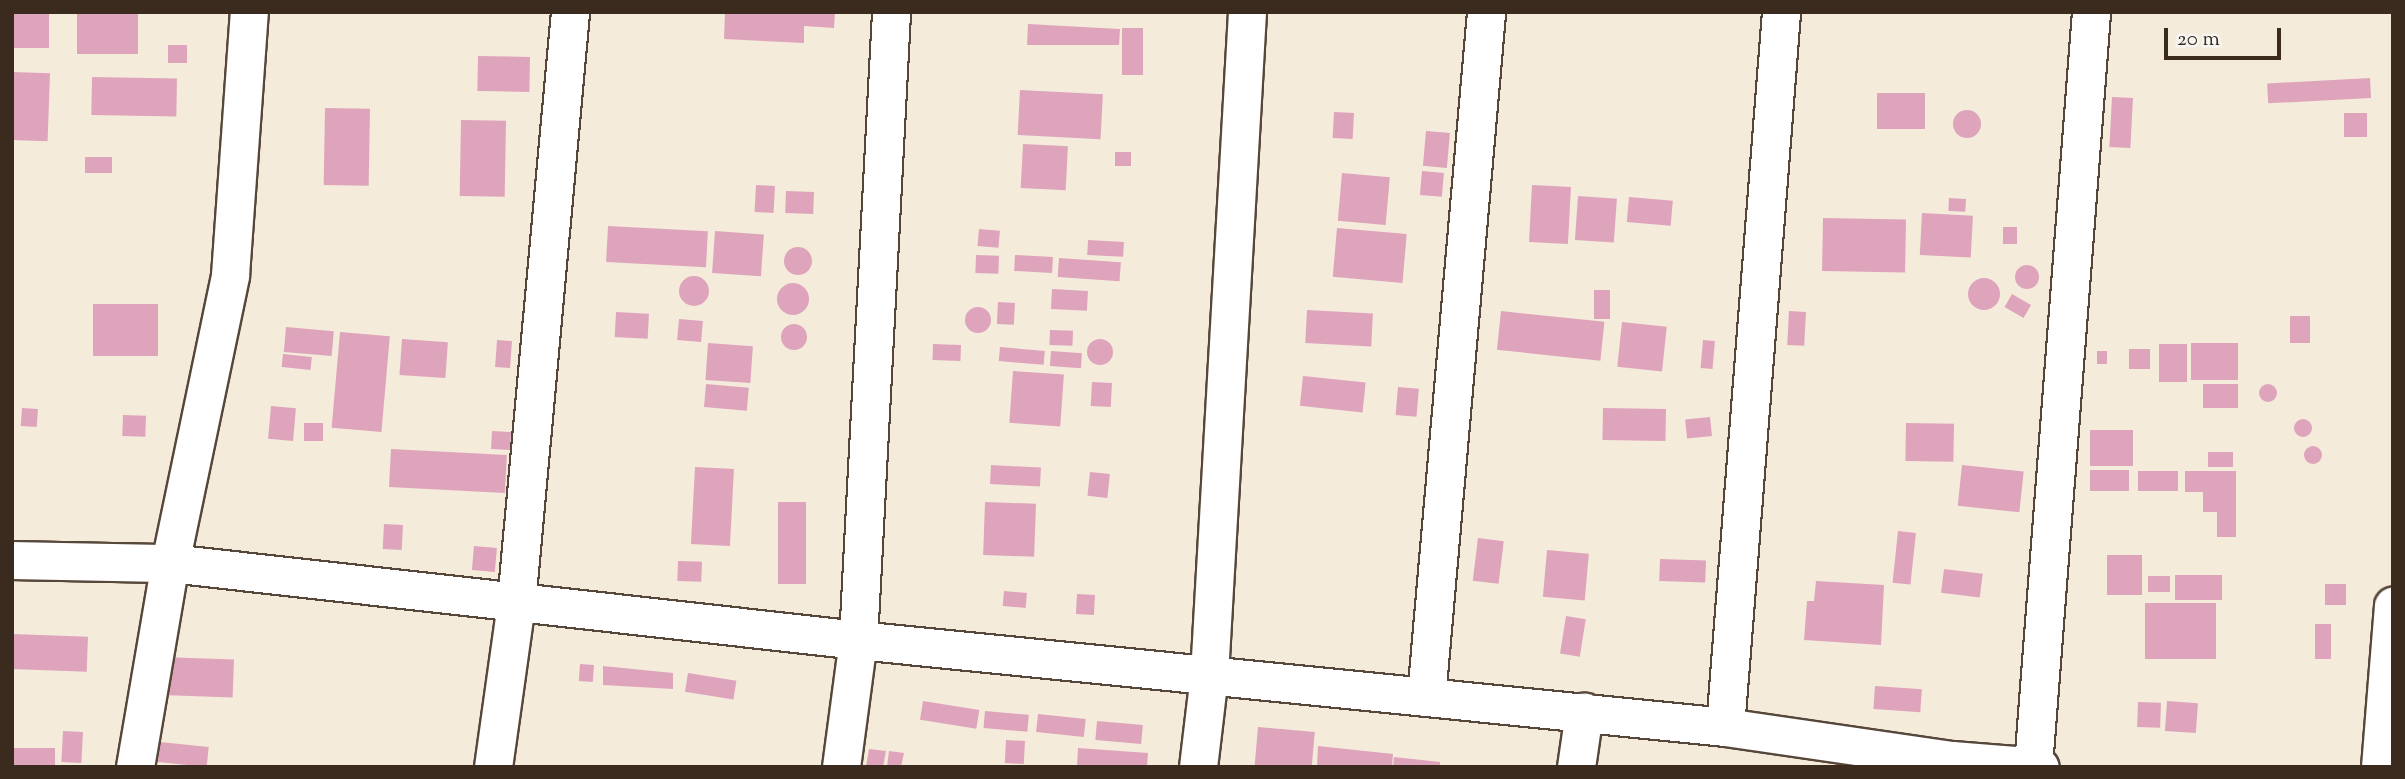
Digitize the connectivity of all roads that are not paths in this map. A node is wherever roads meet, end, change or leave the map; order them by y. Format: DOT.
graph roads {
  1 [pos="248,12"];
  2 [pos="570,12"];
  3 [pos="891,12"];
  4 [pos="1247,12"];
  5 [pos="1486,12"];
  6 [pos="1781,12"];
  7 [pos="2091,12"];
  8 [pos="12,560"];
  9 [pos="170,563"];
  10 [pos="516,603"];
  11 [pos="2393,606"];
  12 [pos="858,640"];
  13 [pos="1209,675"];
  14 [pos="1426,697"];
  15 [pos="1584,712"];
  16 [pos="1725,727"];
  17 [pos="1951,763"];
  18 [pos="2033,766"];
  19 [pos="135,767"];
  20 [pos="493,767"];
  21 [pos="841,767"];
  22 [pos="1198,767"];
  23 [pos="1576,767"];
  24 [pos="2040,767"];
  25 [pos="2381,767"];
  1 -- 9 [label="street"];
  2 -- 10 [label="street"];
  3 -- 12 [label="street"];
  4 -- 13 [label="street"];
  5 -- 14 [label="street"];
  6 -- 16 [label="street"];
  7 -- 18 [label="street"];
  8 -- 9 [label="street"];
  9 -- 10 [label="street"];
  9 -- 19 [label="street"];
  10 -- 12 [label="street"];
  10 -- 20 [label="street"];
  11 -- 25 [label="street"];
  12 -- 13 [label="street"];
  12 -- 21 [label="street"];
  13 -- 14 [label="street"];
  13 -- 22 [label="street"];
  14 -- 15 [label="street"];
  15 -- 16 [label="street"];
  15 -- 23 [label="street"];
  16 -- 17 [label="street"];
  17 -- 18 [label="street"];
  18 -- 24 [label="street"];
}
